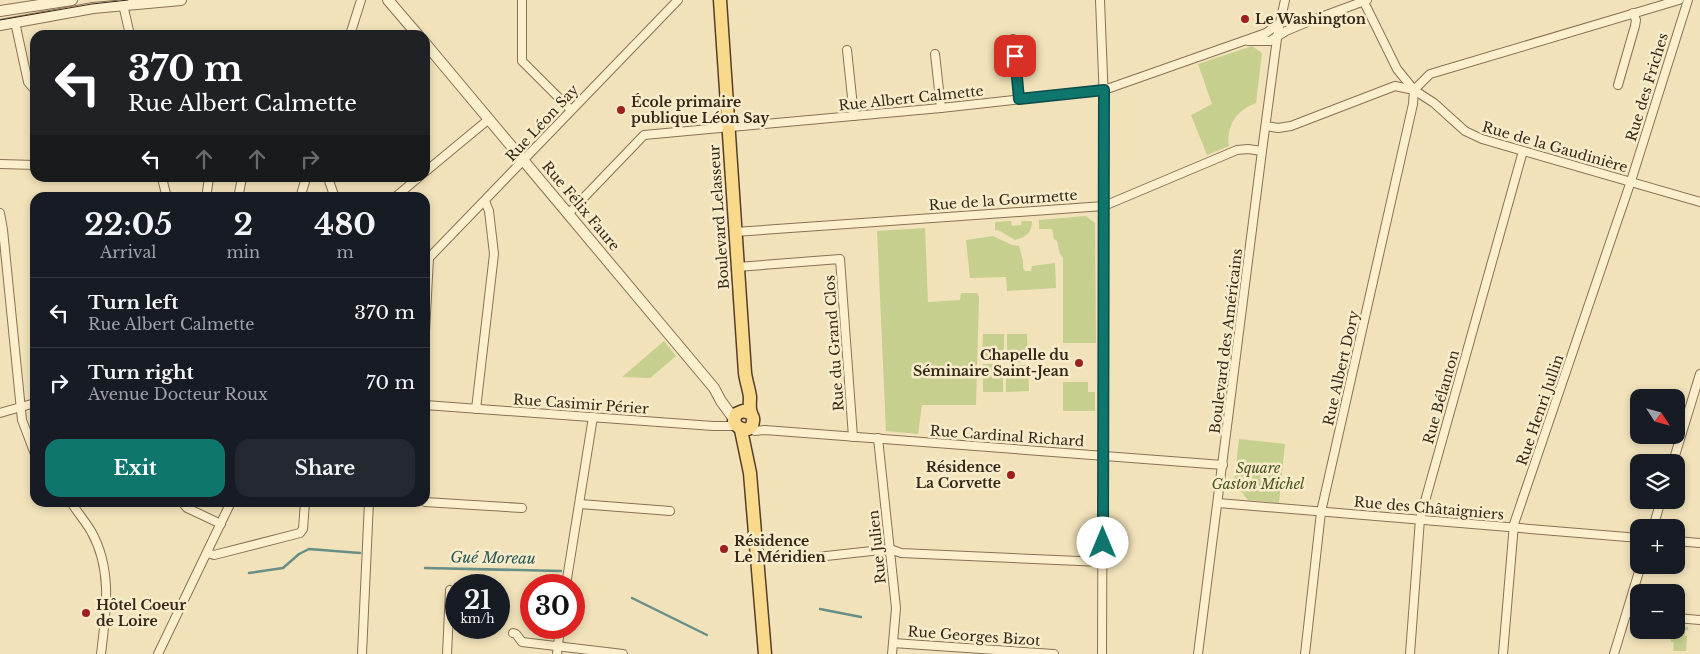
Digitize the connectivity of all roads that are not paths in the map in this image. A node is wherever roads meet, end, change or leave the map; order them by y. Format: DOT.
graph roads {
  1 [pos="72,0"];
  2 [pos="181,0"];
  3 [pos="361,0"];
  4 [pos="388,0"];
  5 [pos="522,0"];
  6 [pos="678,0"];
  7 [pos="1100,0"];
  8 [pos="1280,0"];
  9 [pos="1284,0"];
  10 [pos="1365,0"];
  11 [pos="1679,0"];
  12 [pos="1688,0"];
  13 [pos="719,1"];
  14 [pos="122,3"];
  15 [pos="0,11"];
  16 [pos="1283,12"];
  17 [pos="1634,13"];
  18 [pos="1310,21"];
  19 [pos="15,22"];
  20 [pos="0,25"];
  21 [pos="129,30"];
  22 [pos="352,30"];
  23 [pos="414,30"];
  24 [pos="1278,31"];
  25 [pos="1013,39"];
  26 [pos="1238,43"];
  27 [pos="430,49"];
  28 [pos="847,50"];
  29 [pos="935,54"];
  30 [pos="1397,69"];
  31 [pos="30,84"];
  32 [pos="1618,85"];
  33 [pos="1395,86"];
  34 [pos="1104,90"];
  35 [pos="1414,90"];
  36 [pos="1019,99"];
  37 [pos="941,108"];
  38 [pos="571,110"];
  39 [pos="854,116"];
  40 [pos="489,119"];
  41 [pos="1266,126"];
  42 [pos="728,128"];
  43 [pos="1262,151"];
  44 [pos="1523,151"];
  45 [pos="524,160"];
  46 [pos="0,164"];
  47 [pos="30,165"];
  48 [pos="430,168"];
  49 [pos="1631,181"];
  50 [pos="413,182"];
  51 [pos="401,192"];
  52 [pos="484,201"];
  53 [pos="1700,202"];
  54 [pos="1104,206"];
  55 [pos="0,213"];
  56 [pos="569,213"];
  57 [pos="735,232"];
  58 [pos="430,257"];
  59 [pos="737,267"];
  60 [pos="9,291"];
  61 [pos="0,294"];
  62 [pos="1700,374"];
  63 [pos="30,404"];
  64 [pos="430,405"];
  65 [pos="20,406"];
  66 [pos="476,409"];
  67 [pos="0,413"];
  68 [pos="593,417"];
  69 [pos="744,421"];
  70 [pos="853,437"];
  71 [pos="878,438"];
  72 [pos="30,442"];
  73 [pos="1675,454"];
  74 [pos="1103,455"];
  75 [pos="1223,465"];
  76 [pos="430,502"];
  77 [pos="1218,503"];
  78 [pos="580,504"];
  79 [pos="74,507"];
  80 [pos="186,507"];
  81 [pos="229,507"];
  82 [pos="305,507"];
  83 [pos="369,507"];
  84 [pos="522,508"];
  85 [pos="670,511"];
  86 [pos="1321,512"];
  87 [pos="1420,519"];
  88 [pos="221,524"];
  89 [pos="1514,527"];
  90 [pos="1630,537"];
  91 [pos="1685,542"];
  92 [pos="1700,543"];
  93 [pos="890,550"];
  94 [pos="207,553"];
  95 [pos="808,558"];
  96 [pos="1102,562"];
  97 [pos="567,574"];
  98 [pos="1638,574"];
  99 [pos="1627,612"];
  100 [pos="1630,613"];
  101 [pos="1685,619"];
  102 [pos="1700,620"];
  103 [pos="513,633"];
  104 [pos="448,639"];
  105 [pos="893,643"];
  106 [pos="558,650"];
  107 [pos="101,654"];
  108 [pos="158,654"];
  109 [pos="362,654"];
  110 [pos="447,654"];
  111 [pos="623,654"];
  112 [pos="765,654"];
  113 [pos="892,654"];
  114 [pos="1054,654"];
  115 [pos="1102,654"];
  116 [pos="1198,654"];
  117 [pos="1305,654"];
  118 [pos="1410,654"];
  119 [pos="1503,654"];
  120 [pos="1614,654"];
  1 -- 15 [label="street"];
  2 -- 14 [label="street"];
  3 -- 22 [label="street"];
  4 -- 23 [label="street"];
  5 -- 38 [label="street"];
  6 -- 38 [label="street, Rue Léon Say"];
  7 -- 34 [label="street"];
  8 -- 24 [label="street, Boulevard des Américains"];
  9 -- 16 [label="street, Boulevard des Américains"];
  10 -- 18 [label="street, Rue Albert Calmette"];
  10 -- 30 [label="street, Rue de la Gaudinière"];
  11 -- 17 [label="street"];
  12 -- 49 [label="street, Rue des Friches"];
  13 -- 42 [label="main road, Boulevard Lelasseur"];
  14 -- 19 [label="street"];
  14 -- 21 [label="street"];
  16 -- 18 [label="street"];
  16 -- 24 [label="street, Boulevard des Américains"];
  17 -- 32 [label="street"];
  17 -- 35 [label="street"];
  18 -- 24 [label="street, Rue Albert Calmette"];
  19 -- 20 [label="street"];
  19 -- 31 [label="street"];
  24 -- 26 [label="street, Rue Albert Calmette"];
  24 -- 26 [label="street, Rue Albert Calmette"];
  24 -- 41 [label="street, Boulevard des Américains"];
  25 -- 36 [label="street"];
  26 -- 34 [label="street, Rue Albert Calmette"];
  27 -- 40 [label="street, Rue Félix Faure"];
  28 -- 39 [label="street"];
  29 -- 37 [label="street"];
  30 -- 33 [label="street"];
  30 -- 35 [label="street, Rue de la Gaudinière"];
  33 -- 35 [label="street"];
  33 -- 41 [label="street"];
  34 -- 36 [label="street, Rue Albert Calmette"];
  34 -- 54 [label="street"];
  35 -- 44 [label="street, Rue de la Gaudinière"];
  35 -- 86 [label="street, Rue Albert Dory"];
  36 -- 37 [label="street, Rue Albert Calmette"];
  37 -- 39 [label="street, Rue Albert Calmette"];
  38 -- 45 [label="street, Rue Léon Say"];
  39 -- 42 [label="street, Rue Albert Calmette"];
  40 -- 45 [label="street, Rue Félix Faure"];
  40 -- 48 [label="street"];
  41 -- 43 [label="street, Boulevard des Américains"];
  42 -- 56 [label="street, Rue Albert Calmette"];
  42 -- 57 [label="main road, Boulevard Lelasseur"];
  43 -- 54 [label="street, Rue de la Gourmette"];
  43 -- 75 [label="street, Boulevard des Américains"];
  44 -- 49 [label="street, Rue de la Gaudinière"];
  44 -- 87 [label="street, Rue Bélanton"];
  45 -- 52 [label="street, Rue Léon Say"];
  45 -- 56 [label="street, Rue Félix Faure"];
  46 -- 47 [label="street"];
  49 -- 53 [label="street, Rue de la Gaudinière"];
  49 -- 89 [label="street, Rue Henri Jullin"];
  50 -- 51 [label="street"];
  52 -- 58 [label="street, Rue Léon Say"];
  52 -- 66 [label="street"];
  54 -- 57 [label="street, Rue de la Gourmette"];
  54 -- 74 [label="street"];
  55 -- 60 [label="street"];
  56 -- 69 [label="street, Rue Félix Faure"];
  57 -- 59 [label="main road, Boulevard Lelasseur"];
  59 -- 69 [label="main road, Boulevard Lelasseur"];
  59 -- 70 [label="street, Rue du Grand Clos"];
  60 -- 61 [label="street"];
  60 -- 65 [label="street"];
  62 -- 73 [label="street"];
  63 -- 65 [label="street"];
  64 -- 66 [label="street, Rue Casimir Périer"];
  65 -- 67 [label="street"];
  65 -- 72 [label="street"];
  66 -- 68 [label="street, Rue Casimir Périer"];
  68 -- 69 [label="street, Rue Casimir Périer"];
  68 -- 78 [label="street"];
  69 -- 70 [label="street, Rue Casimir Périer"];
  69 -- 112 [label="main road, Boulevard Lelasseur"];
  70 -- 71 [label="street, Rue Cardinal Richard"];
  71 -- 74 [label="street, Rue Cardinal Richard"];
  71 -- 93 [label="street, Rue Julien"];
  74 -- 75 [label="street, Rue Cardinal Richard"];
  74 -- 96 [label="street"];
  75 -- 77 [label="street, Boulevard des Américains"];
  76 -- 84 [label="street"];
  77 -- 86 [label="street, Rue des Châtaigniers"];
  77 -- 116 [label="street, Boulevard des Américains"];
  78 -- 85 [label="street"];
  78 -- 97 [label="street"];
  79 -- 107 [label="street"];
  80 -- 88 [label="street"];
  81 -- 88 [label="street"];
  82 -- 94 [label="street"];
  83 -- 109 [label="street"];
  86 -- 87 [label="street, Rue des Châtaigniers"];
  86 -- 117 [label="street, Rue Albert Dory"];
  87 -- 89 [label="street, Rue des Châtaigniers"];
  87 -- 118 [label="street, Rue Bélanton"];
  88 -- 94 [label="street"];
  89 -- 90 [label="street, Rue des Châtaigniers"];
  89 -- 119 [label="street, Rue Henri Jullin"];
  91 -- 92 [label="street"];
  93 -- 95 [label="street"];
  93 -- 96 [label="street"];
  93 -- 105 [label="street, Rue Julien"];
  94 -- 108 [label="street"];
  96 -- 115 [label="street"];
  98 -- 99 [label="street"];
  99 -- 100 [label="street"];
  99 -- 120 [label="street"];
  101 -- 102 [label="street"];
  103 -- 106 [label="street"];
  104 -- 110 [label="street"];
  105 -- 113 [label="street, Rue Julien"];
  105 -- 114 [label="street, Rue Georges Bizot"];
  106 -- 111 [label="street"];
}
